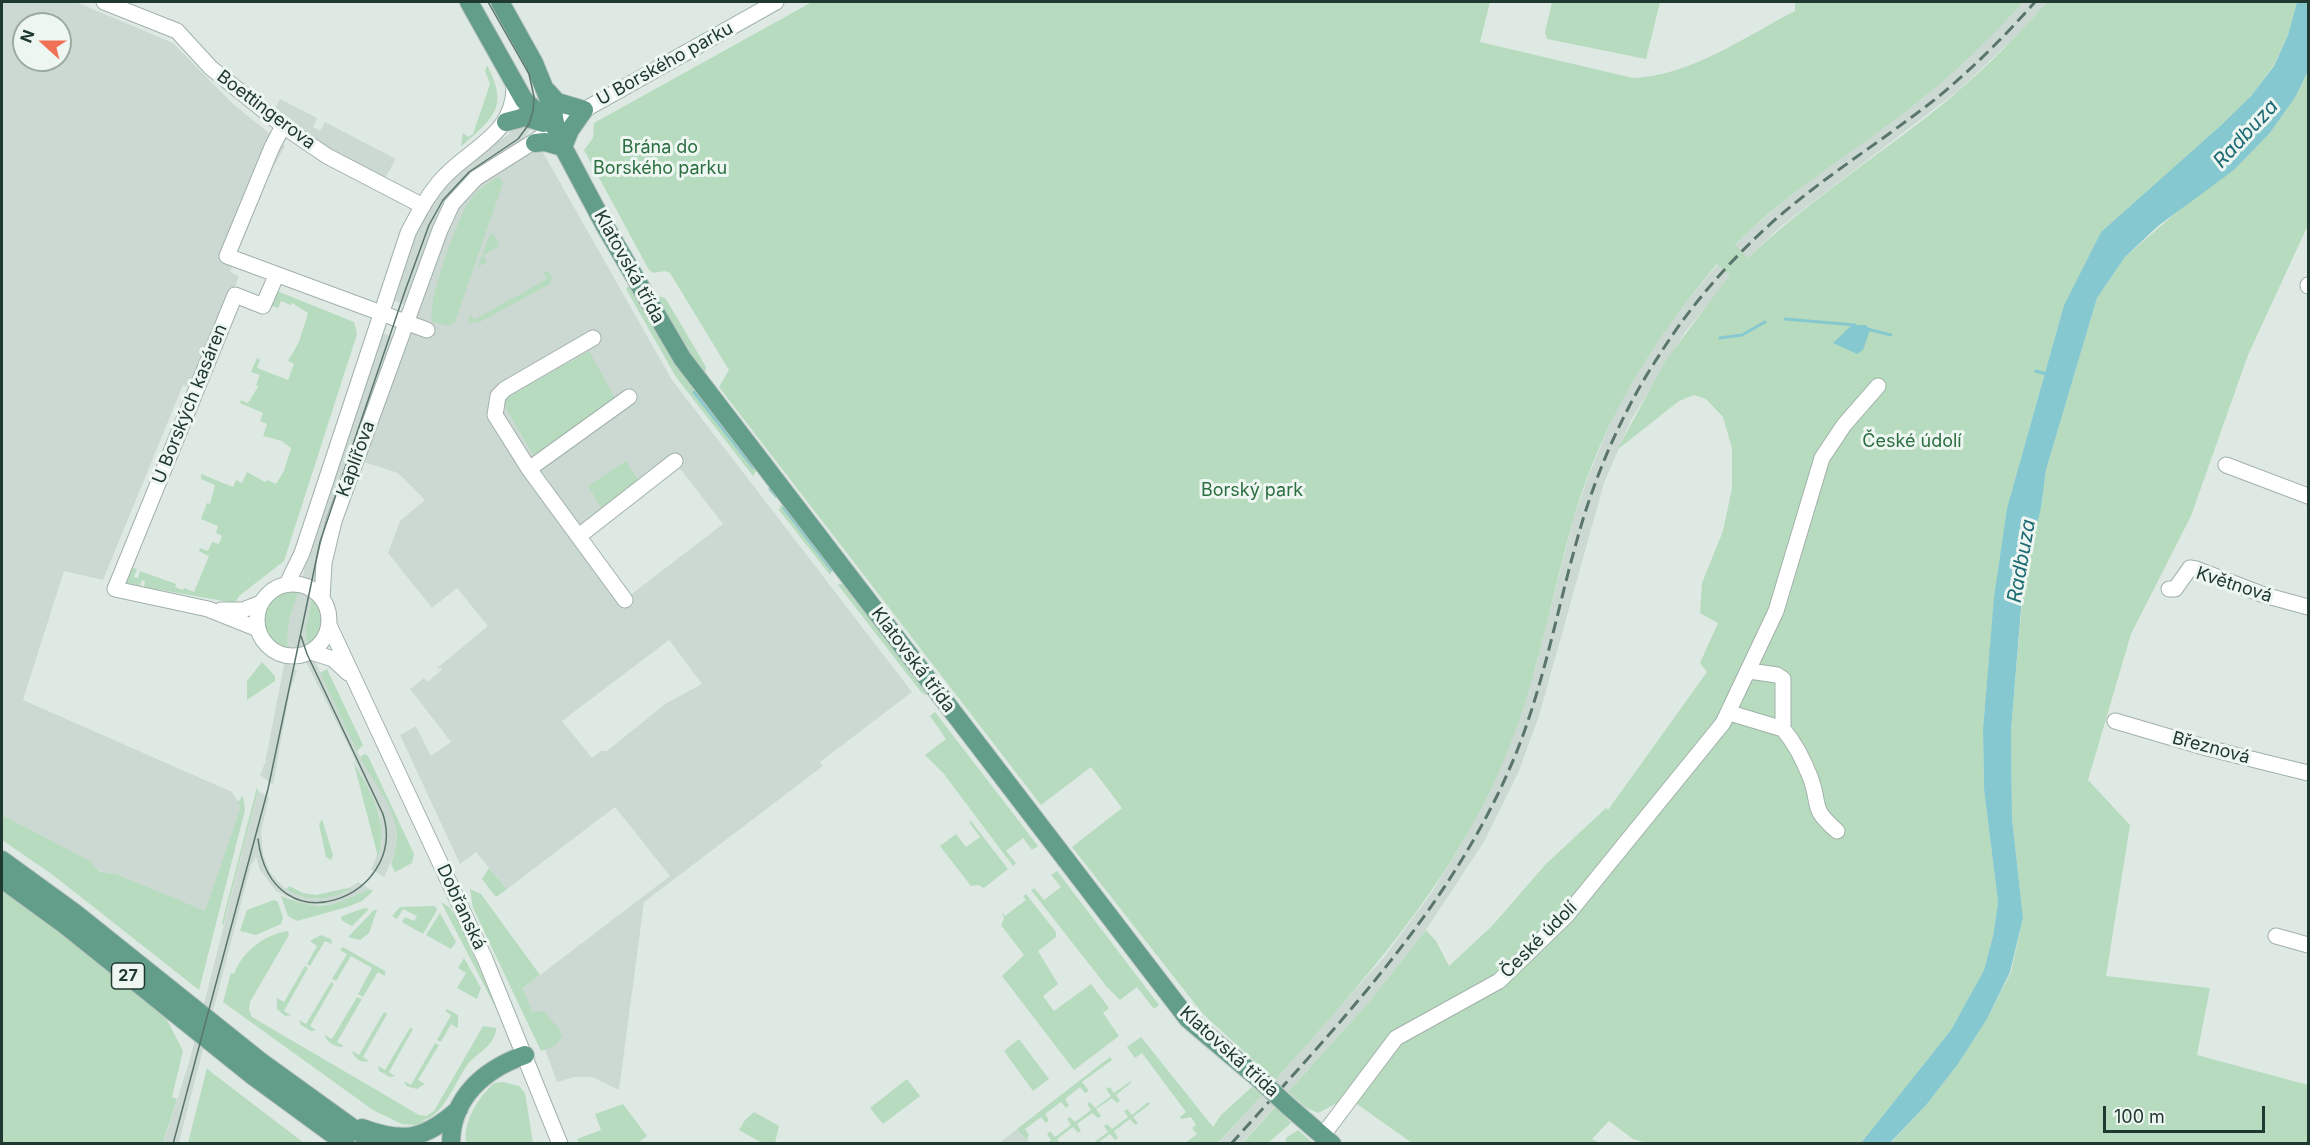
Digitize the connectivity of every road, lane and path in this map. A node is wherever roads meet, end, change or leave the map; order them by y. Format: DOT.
graph roads {
  1 [pos="469,2"];
  2 [pos="500,2"];
  3 [pos="776,2"];
  4 [pos="113,3"];
  5 [pos="514,85"];
  6 [pos="544,87"];
  7 [pos="584,110"];
  8 [pos="506,122"];
  9 [pos="283,126"];
  10 [pos="556,128"];
  11 [pos="535,143"];
  12 [pos="563,147"];
  13 [pos="423,206"];
  14 [pos="276,276"];
  15 [pos="380,314"];
  16 [pos="405,322"];
  17 [pos="427,330"];
  18 [pos="594,338"];
  19 [pos="1878,386"];
  20 [pos="629,396"];
  21 [pos="675,461"];
  22 [pos="2226,465"];
  23 [pos="529,469"];
  24 [pos="2308,496"];
  25 [pos="579,536"];
  26 [pos="287,584"];
  27 [pos="2169,589"];
  28 [pos="322,599"];
  29 [pos="625,600"];
  30 [pos="261,603"];
  31 [pos="2308,607"];
  32 [pos="208,609"];
  33 [pos="329,625"];
  34 [pos="258,629"];
  35 [pos="311,652"];
  36 [pos="1749,671"];
  37 [pos="351,676"];
  38 [pos="1730,713"];
  39 [pos="2115,721"];
  40 [pos="1783,729"];
  41 [pos="2308,773"];
  42 [pos="1837,831"];
  43 [pos="2,860"];
  44 [pos="2,879"];
  45 [pos="2276,936"];
  46 [pos="2308,945"];
  47 [pos="525,1055"];
  48 [pos="459,1110"];
  49 [pos="342,1121"];
  50 [pos="1327,1139"];
  51 [pos="346,1143"];
  52 [pos="375,1143"];
  53 [pos="452,1143"];
  54 [pos="560,1143"];
  1 -- 5 [label="main road"];
  2 -- 6 [label="main road, Klatovská třída"];
  3 -- 7 [label="street, U Borského parku"];
  4 -- 9 [label="street, Boettingerova"];
  5 -- 8 [label="street"];
  5 -- 10 [label="main road"];
  6 -- 7 [label="main road"];
  6 -- 10 [label="main road, Klatovská třída"];
  7 -- 10 [label="street, U Borského parku"];
  7 -- 12 [label="main road"];
  8 -- 10 [label="main road"];
  8 -- 13 [label="street, Kaplířova"];
  9 -- 13 [label="street, Boettingerova"];
  9 -- 14 [label="street"];
  10 -- 11 [label="street, Kaplířova"];
  10 -- 12 [label="main road, Klatovská třída"];
  11 -- 12 [label="main road"];
  11 -- 16 [label="street, Kaplířova"];
  12 -- 50 [label="main road, Klatovská třída, bridge"];
  13 -- 15 [label="street, Kaplířova"];
  14 -- 15 [label="street"];
  14 -- 32 [label="street, U Borských kasáren"];
  15 -- 16 [label="street"];
  15 -- 26 [label="street, Kaplířova"];
  16 -- 17 [label="street"];
  16 -- 28 [label="street, Kaplířova"];
  18 -- 23 [label="street"];
  19 -- 36 [label="street, České údolí"];
  20 -- 23 [label="street"];
  21 -- 25 [label="street"];
  22 -- 24 [label="street"];
  23 -- 25 [label="street"];
  25 -- 29 [label="street"];
  26 -- 28 [label="street"];
  26 -- 30 [label="street, Kaplířova"];
  27 -- 31 [label="street, Květnová"];
  28 -- 33 [label="street, Kaplířova"];
  30 -- 32 [label="street"];
  30 -- 34 [label="street"];
  32 -- 34 [label="street"];
  33 -- 35 [label="street"];
  33 -- 37 [label="street, Dobřanská"];
  34 -- 35 [label="street"];
  35 -- 37 [label="street, Dobřanská"];
  36 -- 38 [label="street, České údolí"];
  36 -- 40 [label="street"];
  37 -- 47 [label="street, Dobřanská"];
  38 -- 40 [label="street"];
  38 -- 50 [label="street, České údolí"];
  39 -- 41 [label="street, Březnová"];
  40 -- 42 [label="street"];
  43 -- 49 [label="main road, 27"];
  44 -- 51 [label="main road, 27"];
  45 -- 46 [label="street"];
  47 -- 48 [label="main road"];
  47 -- 54 [label="street, Dobřanská"];
  48 -- 49 [label="main road"];
  48 -- 53 [label="main road"];
  49 -- 52 [label="main road, 27"];
}
